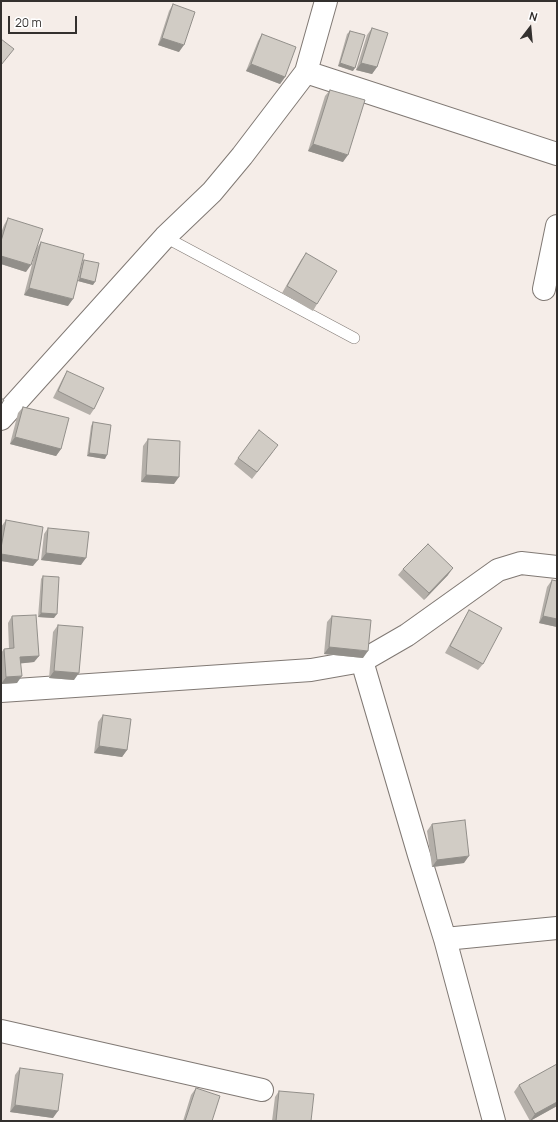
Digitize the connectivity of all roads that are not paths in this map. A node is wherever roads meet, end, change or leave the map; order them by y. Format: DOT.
graph roads {
  1 [pos="326,1"];
  2 [pos="306,72"];
  3 [pos="557,154"];
  4 [pos="557,226"];
  5 [pos="165,237"];
  6 [pos="544,289"];
  7 [pos="354,338"];
  8 [pos="1,419"];
  9 [pos="557,567"];
  10 [pos="362,661"];
  11 [pos="1,691"];
  12 [pos="557,928"];
  13 [pos="446,939"];
  14 [pos="1,1031"];
  15 [pos="262,1090"];
  16 [pos="494,1121"];
  1 -- 2 [label="street"];
  2 -- 3 [label="street"];
  2 -- 5 [label="street"];
  4 -- 6 [label="street"];
  5 -- 7 [label="lane"];
  5 -- 8 [label="street"];
  9 -- 10 [label="street"];
  10 -- 11 [label="street"];
  10 -- 13 [label="street"];
  12 -- 13 [label="street"];
  13 -- 16 [label="street"];
  14 -- 15 [label="street"];
}
